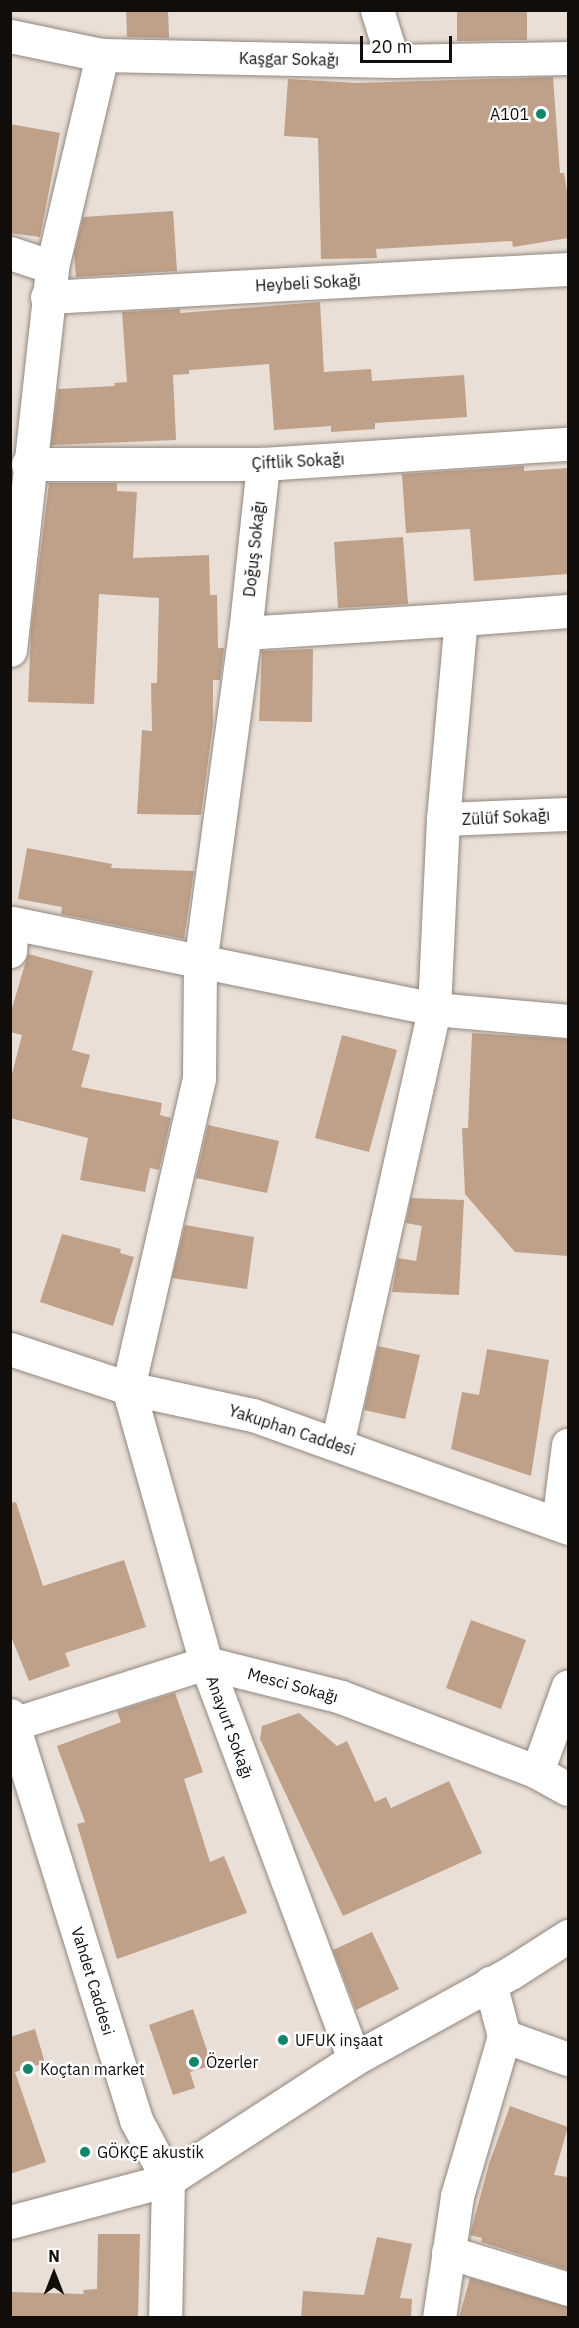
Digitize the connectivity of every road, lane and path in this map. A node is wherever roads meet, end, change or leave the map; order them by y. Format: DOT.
graph roads {
  1 [pos="377,10"];
  2 [pos="10,36"];
  3 [pos="102,55"];
  4 [pos="568,58"];
  5 [pos="393,61"];
  6 [pos="10,253"];
  7 [pos="568,269"];
  8 [pos="49,282"];
  9 [pos="568,444"];
  10 [pos="28,464"];
  11 [pos="263,464"];
  12 [pos="568,611"];
  13 [pos="461,619"];
  14 [pos="245,633"];
  15 [pos="10,650"];
  16 [pos="568,814"];
  17 [pos="442,819"];
  18 [pos="11,931"];
  19 [pos="200,964"];
  20 [pos="434,1009"];
  21 [pos="568,1022"];
  22 [pos="10,1349"];
  23 [pos="128,1388"];
  24 [pos="337,1444"];
  25 [pos="568,1445"];
  26 [pos="563,1526"];
  27 [pos="206,1663"];
  28 [pos="568,1686"];
  29 [pos="11,1722"];
  30 [pos="537,1772"];
  31 [pos="568,1789"];
  32 [pos="568,1936"];
  33 [pos="490,1983"];
  34 [pos="504,2036"];
  35 [pos="354,2059"];
  36 [pos="568,2059"];
  37 [pos="168,2180"];
  38 [pos="10,2222"];
  39 [pos="448,2252"];
  40 [pos="568,2289"];
  41 [pos="165,2318"];
  42 [pos="439,2318"];
  1 -- 5 [label="street"];
  2 -- 3 [label="street, Kaşgar Sokağı"];
  3 -- 5 [label="street, Kaşgar Sokağı"];
  3 -- 8 [label="street"];
  4 -- 5 [label="street, Kaşgar Sokağı"];
  6 -- 8 [label="street"];
  7 -- 8 [label="street, Heybeli Sokağı"];
  8 -- 10 [label="street"];
  9 -- 11 [label="street, Çiftlik Sokağı"];
  10 -- 11 [label="street, Çiftlik Sokağı"];
  10 -- 15 [label="street"];
  11 -- 14 [label="street, Doğuş Sokağı"];
  12 -- 13 [label="street"];
  13 -- 14 [label="street"];
  13 -- 17 [label="street"];
  14 -- 19 [label="street, Doğuş Sokağı"];
  16 -- 17 [label="street, Zülüf Sokağı"];
  17 -- 20 [label="street"];
  18 -- 19 [label="street"];
  19 -- 20 [label="street"];
  19 -- 23 [label="street, Doğuş Sokağı"];
  20 -- 21 [label="street"];
  20 -- 24 [label="street"];
  22 -- 23 [label="street, Yakuphan Caddesi"];
  23 -- 24 [label="street, Yakuphan Caddesi"];
  23 -- 27 [label="street, Anayurt Sokağı"];
  24 -- 26 [label="street, Yakuphan Caddesi"];
  25 -- 26 [label="street"];
  27 -- 29 [label="street"];
  27 -- 30 [label="street, Mesci Sokağı"];
  27 -- 35 [label="street, Anayurt Sokağı"];
  28 -- 30 [label="street"];
  29 -- 37 [label="street, Vahdet Caddesi"];
  30 -- 31 [label="street, Mesci Sokağı"];
  32 -- 33 [label="street"];
  33 -- 34 [label="street"];
  33 -- 35 [label="street"];
  34 -- 36 [label="street"];
  34 -- 39 [label="street"];
  35 -- 37 [label="street"];
  37 -- 38 [label="street"];
  37 -- 41 [label="street, Vahdet Caddesi"];
  39 -- 40 [label="street"];
  39 -- 42 [label="street"];
}
